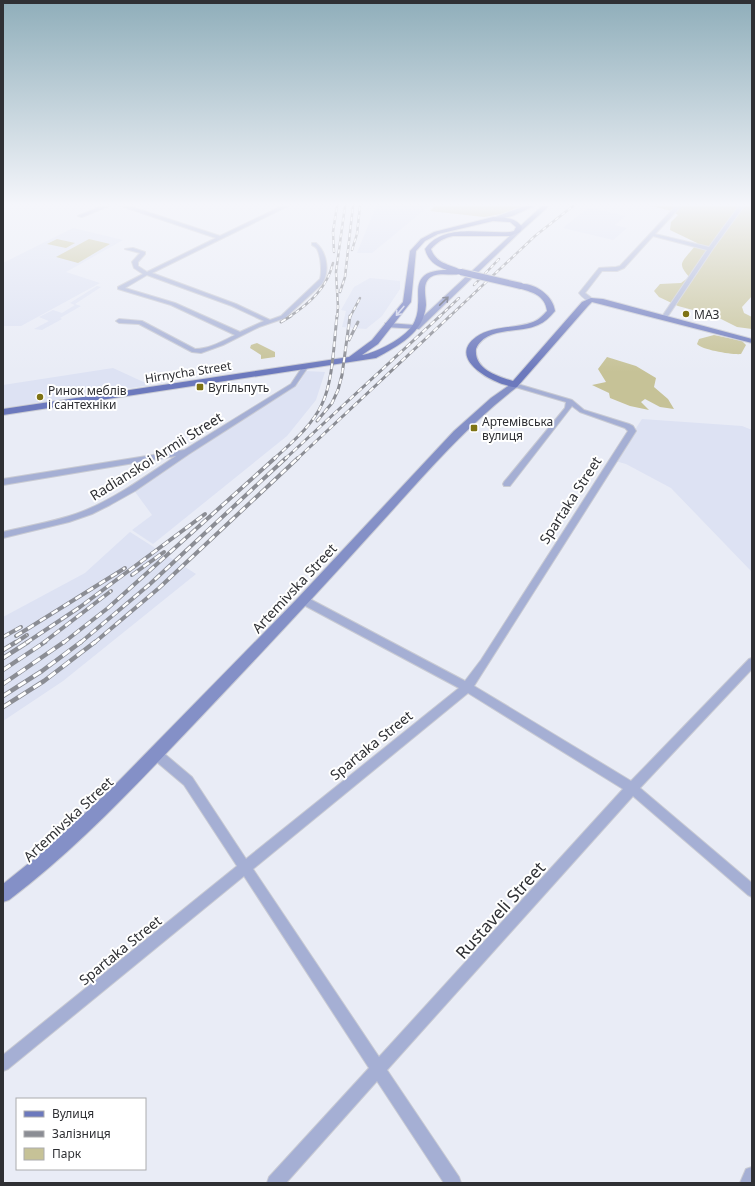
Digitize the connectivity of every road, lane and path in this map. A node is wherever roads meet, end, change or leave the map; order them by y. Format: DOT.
graph roads {
  1 [pos="136,261"];
  2 [pos="172,261"];
  3 [pos="322,261"];
  4 [pos="412,261"];
  5 [pos="435,261"];
  6 [pos="486,261"];
  7 [pos="627,261"];
  8 [pos="702,261"];
  9 [pos="461,272"];
  10 [pos="148,273"];
  11 [pos="591,300"];
  12 [pos="664,318"];
  13 [pos="119,321"];
  14 [pos="268,321"];
  15 [pos="388,325"];
  16 [pos="416,327"];
  17 [pos="239,334"];
  18 [pos="752,341"];
  19 [pos="352,359"];
  20 [pos="305,367"];
  21 [pos="514,385"];
  22 [pos="570,401"];
  23 [pos="3,412"];
  24 [pos="186,452"];
  25 [pos="3,482"];
  26 [pos="507,484"];
  27 [pos="3,535"];
  28 [pos="303,600"];
  29 [pos="752,662"];
  30 [pos="467,687"];
  31 [pos="156,754"];
  32 [pos="632,788"];
  33 [pos="244,868"];
  34 [pos="752,891"];
  35 [pos="3,894"];
  36 [pos="3,1064"];
  37 [pos="378,1070"];
  38 [pos="752,1175"];
  39 [pos="275,1183"];
  40 [pos="452,1183"];
  41 [pos="748,1183"];
  1 -- 10 [label="street"];
  2 -- 10 [label="street"];
  3 -- 14 [label="street"];
  4 -- 15 [label="main road, Hirnycha Street, one-way"];
  5 -- 9 [label="main road"];
  16 -- 6 [label="main road, Hirnycha Street, one-way"];
  7 -- 11 [label="street"];
  8 -- 12 [label="street"];
  9 -- 16 [label="main road"];
  9 -- 21 [label="main road, bridge"];
  10 -- 14 [label="street"];
  10 -- 17 [label="street"];
  11 -- 12 [label="main road"];
  11 -- 21 [label="main road, Artemivska Street"];
  12 -- 18 [label="main road"];
  13 -- 17 [label="street"];
  14 -- 17 [label="street"];
  15 -- 16 [label="main road"];
  15 -- 19 [label="main road, Hirnycha Street"];
  16 -- 19 [label="main road, Hirnycha Street"];
  19 -- 20 [label="main road, Hirnycha Street"];
  20 -- 23 [label="main road, Hirnycha Street"];
  20 -- 24 [label="street, Radianskoi Armii Street"];
  21 -- 22 [label="street, Spartaka Street"];
  21 -- 28 [label="main road, Artemivska Street"];
  22 -- 26 [label="street"];
  22 -- 30 [label="street, Spartaka Street"];
  24 -- 25 [label="street"];
  24 -- 27 [label="street, Radianskoi Armii Street"];
  28 -- 30 [label="street"];
  28 -- 31 [label="main road, Artemivska Street"];
  29 -- 32 [label="street, Rustaveli Street"];
  30 -- 32 [label="street"];
  30 -- 33 [label="street, Spartaka Street"];
  31 -- 33 [label="street"];
  31 -- 35 [label="main road, Artemivska Street"];
  32 -- 34 [label="street"];
  32 -- 37 [label="street, Rustaveli Street"];
  33 -- 36 [label="street, Spartaka Street"];
  33 -- 37 [label="street"];
  37 -- 39 [label="street, Rustaveli Street"];
  37 -- 40 [label="street"];
  38 -- 41 [label="street"];
}
